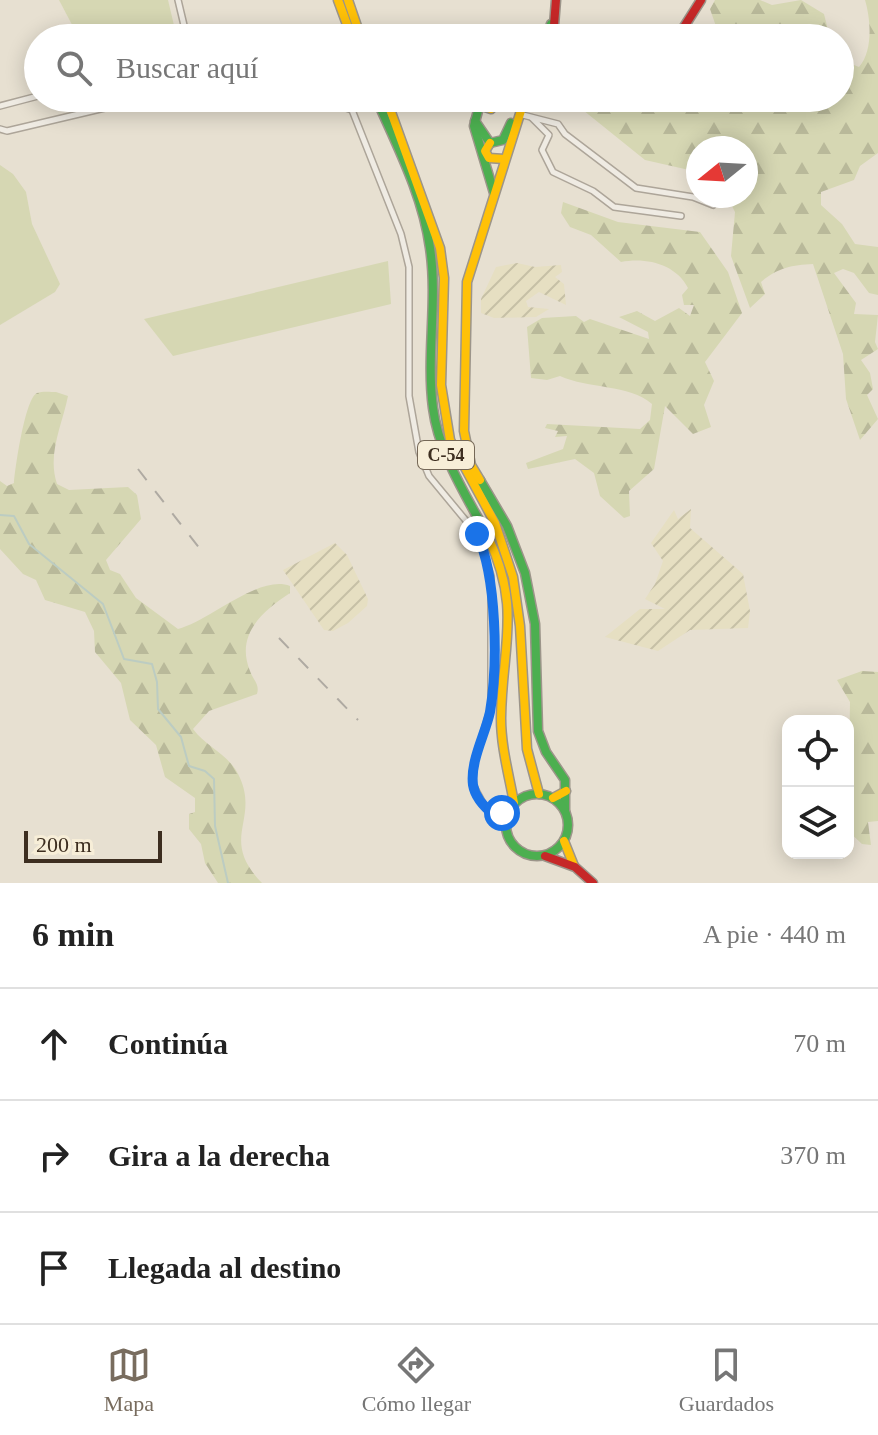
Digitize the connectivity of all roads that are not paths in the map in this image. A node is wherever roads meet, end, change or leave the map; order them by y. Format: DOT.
graph roads {
  1 [pos="178,0"];
  2 [pos="338,0"];
  3 [pos="348,0"];
  4 [pos="701,0"];
  5 [pos="556,4"];
  6 [pos="184,24"];
  7 [pos="347,24"];
  8 [pos="356,24"];
  9 [pos="553,24"];
  10 [pos="686,24"];
  11 [pos="24,100"];
  12 [pos="0,106"];
  13 [pos="84,112"];
  14 [pos="353,112"];
  15 [pos="386,112"];
  16 [pos="387,112"];
  17 [pos="478,112"];
  18 [pos="520,112"];
  19 [pos="519,116"];
  20 [pos="531,117"];
  21 [pos="475,118"];
  22 [pos="0,129"];
  23 [pos="490,143"];
  24 [pos="504,159"];
  25 [pos="494,193"];
  26 [pos="686,196"];
  27 [pos="681,216"];
  28 [pos="566,791"];
  29 [pos="539,794"];
  30 [pos="553,798"];
  31 [pos="512,807"];
  32 [pos="565,810"];
  33 [pos="494,815"];
  34 [pos="506,828"];
  35 [pos="564,841"];
  36 [pos="545,856"];
  37 [pos="575,867"];
  38 [pos="593,883"];
  1 -- 6 [label="street"];
  2 -- 7 [label="main road"];
  3 -- 8 [label="main road"];
  4 -- 10 [label="main road"];
  5 -- 9 [label="main road"];
  11 -- 12 [label="street"];
  13 -- 22 [label="street"];
  14 -- 33 [label="street"];
  15 -- 31 [label="main road, C-54 / C-54"];
  16 -- 29 [label="main road, C-54 / C-54"];
  17 -- 21 [label="main road"];
  18 -- 19 [label="main road"];
  19 -- 20 [label="street"];
  19 -- 23 [label="main road"];
  19 -- 24 [label="main road"];
  20 -- 26 [label="street"];
  20 -- 27 [label="street"];
  21 -- 23 [label="main road"];
  21 -- 25 [label="main road"];
  23 -- 24 [label="main road"];
  24 -- 25 [label="main road"];
  25 -- 28 [label="main road"];
  28 -- 30 [label="main road"];
  28 -- 32 [label="main road"];
  29 -- 30 [label="main road"];
  29 -- 31 [label="main road"];
  30 -- 32 [label="main road"];
  31 -- 33 [label="street"];
  31 -- 34 [label="main road"];
  32 -- 35 [label="main road"];
  33 -- 34 [label="street"];
  34 -- 36 [label="main road"];
  35 -- 36 [label="main road"];
  35 -- 37 [label="main road"];
  36 -- 37 [label="main road"];
  37 -- 38 [label="main road"];
}
